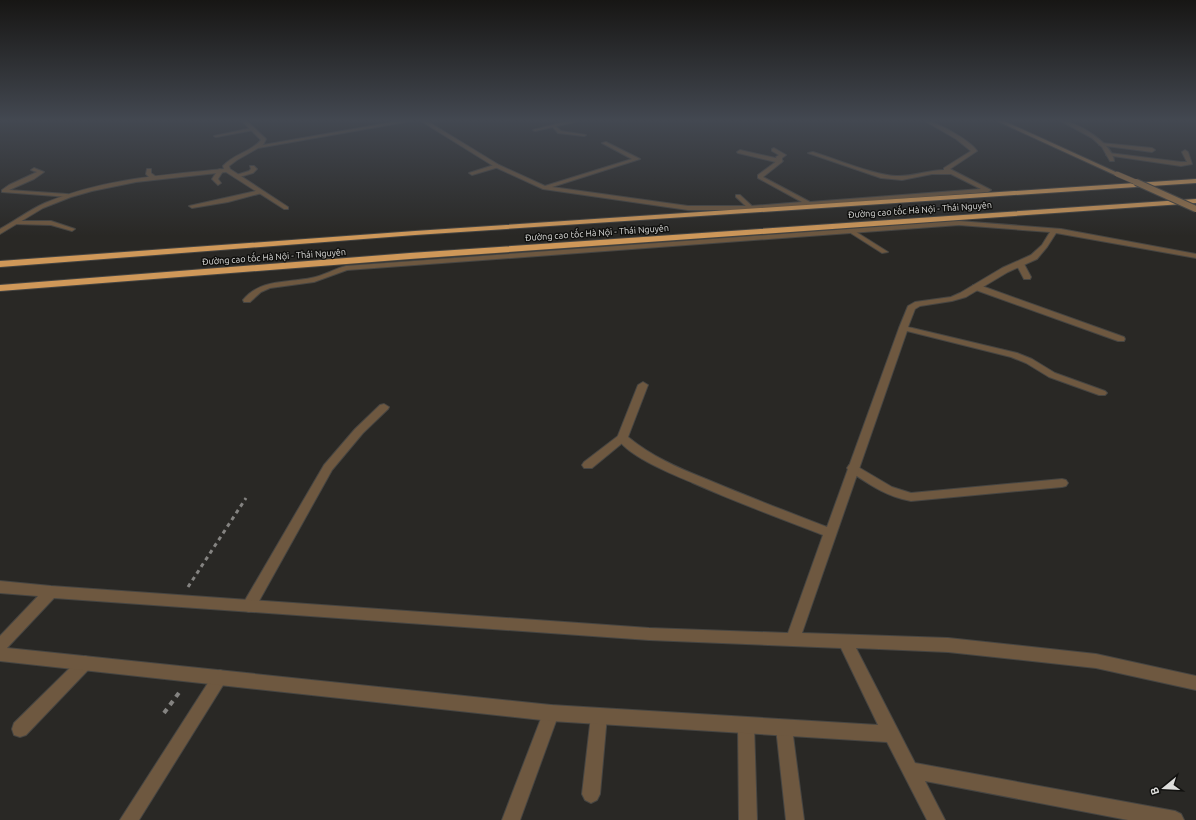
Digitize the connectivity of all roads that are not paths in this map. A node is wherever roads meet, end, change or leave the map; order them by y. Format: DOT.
graph roads {
  1 [pos="234,159"];
  2 [pos="486,159"];
  3 [pos="637,159"];
  4 [pos="772,159"];
  5 [pos="830,159"];
  6 [pos="960,159"];
  7 [pos="1084,159"];
  8 [pos="1126,159"];
  9 [pos="1188,159"];
  10 [pos="780,161"];
  11 [pos="497,166"];
  12 [pos="252,167"];
  13 [pos="34,170"];
  14 [pos="149,170"];
  15 [pos="228,170"];
  16 [pos="220,171"];
  17 [pos="951,172"];
  18 [pos="472,173"];
  19 [pos="236,176"];
  20 [pos="153,178"];
  21 [pos="1196,181"];
  22 [pos="218,183"];
  23 [pos="545,188"];
  24 [pos="260,192"];
  25 [pos="67,196"];
  26 [pos="738,196"];
  27 [pos="1196,201"];
  28 [pos="808,203"];
  29 [pos="192,206"];
  30 [pos="286,208"];
  31 [pos="751,208"];
  32 [pos="1196,209"];
  33 [pos="16,223"];
  34 [pos="72,229"];
  35 [pos="851,231"];
  36 [pos="1054,231"];
  37 [pos="0,232"];
  38 [pos="884,252"];
  39 [pos="1196,256"];
  40 [pos="0,264"];
  41 [pos="1020,264"];
  42 [pos="1027,277"];
  43 [pos="976,287"];
  44 [pos="0,288"];
  45 [pos="247,300"];
  46 [pos="903,328"];
  47 [pos="1121,339"];
  48 [pos="644,385"];
  49 [pos="1102,393"];
  50 [pos="384,407"];
  51 [pos="622,438"];
  52 [pos="588,465"];
  53 [pos="853,468"];
  54 [pos="1062,483"];
  55 [pos="830,533"];
  56 [pos="0,587"];
  57 [pos="51,592"];
  58 [pos="249,606"];
  59 [pos="792,640"];
  60 [pos="845,641"];
  61 [pos="0,646"];
  62 [pos="0,654"];
  63 [pos="85,663"];
  64 [pos="220,677"];
  65 [pos="1196,683"];
  66 [pos="551,712"];
  67 [pos="599,716"];
  68 [pos="746,725"];
  69 [pos="784,728"];
  70 [pos="888,728"];
  71 [pos="20,729"];
  72 [pos="910,770"];
  73 [pos="591,794"];
  74 [pos="129,820"];
  75 [pos="511,820"];
  76 [pos="748,820"];
  77 [pos="795,820"];
  78 [pos="936,820"];
  79 [pos="1175,820"];
  1 -- 15 [label="street"];
  2 -- 11 [label="street"];
  3 -- 23 [label="street"];
  4 -- 10 [label="street"];
  5 -- 17 [label="street"];
  6 -- 17 [label="street"];
  7 -- 32 [label="street, bridge"];
  8 -- 9 [label="street"];
  10 -- 28 [label="street"];
  11 -- 18 [label="street"];
  11 -- 23 [label="street"];
  12 -- 19 [label="street"];
  13 -- 25 [label="street"];
  14 -- 20 [label="street"];
  15 -- 16 [label="street"];
  15 -- 19 [label="street"];
  16 -- 20 [label="street"];
  16 -- 22 [label="street"];
  17 -- 28 [label="street"];
  19 -- 24 [label="street"];
  20 -- 25 [label="street"];
  21 -- 40 [label="highway, Đường cao tốc Hà Nội - Thái Nguyên"];
  23 -- 31 [label="street"];
  24 -- 29 [label="street"];
  24 -- 30 [label="street"];
  25 -- 33 [label="street"];
  26 -- 31 [label="street"];
  27 -- 44 [label="highway, Đường cao tốc Hà Nội - Thái Nguyên"];
  28 -- 31 [label="street"];
  33 -- 34 [label="street"];
  33 -- 37 [label="street"];
  35 -- 36 [label="street"];
  35 -- 38 [label="street"];
  35 -- 45 [label="street"];
  36 -- 39 [label="street"];
  36 -- 41 [label="street"];
  41 -- 42 [label="street"];
  41 -- 43 [label="street"];
  43 -- 46 [label="street"];
  43 -- 47 [label="street"];
  46 -- 49 [label="street"];
  46 -- 53 [label="street"];
  48 -- 51 [label="street"];
  50 -- 58 [label="street"];
  51 -- 52 [label="street"];
  51 -- 55 [label="street"];
  53 -- 54 [label="street"];
  53 -- 55 [label="street"];
  55 -- 59 [label="street"];
  56 -- 57 [label="street"];
  57 -- 58 [label="street"];
  57 -- 61 [label="street"];
  58 -- 59 [label="street"];
  59 -- 60 [label="street"];
  60 -- 65 [label="street"];
  60 -- 70 [label="street"];
  62 -- 63 [label="street"];
  63 -- 64 [label="street"];
  63 -- 71 [label="street"];
  64 -- 66 [label="street"];
  64 -- 74 [label="street"];
  66 -- 67 [label="street"];
  66 -- 75 [label="street"];
  67 -- 68 [label="street"];
  67 -- 73 [label="street"];
  68 -- 69 [label="street"];
  68 -- 76 [label="street"];
  69 -- 70 [label="street"];
  69 -- 77 [label="street"];
  70 -- 72 [label="street"];
  72 -- 78 [label="street"];
  72 -- 79 [label="street"];
}
